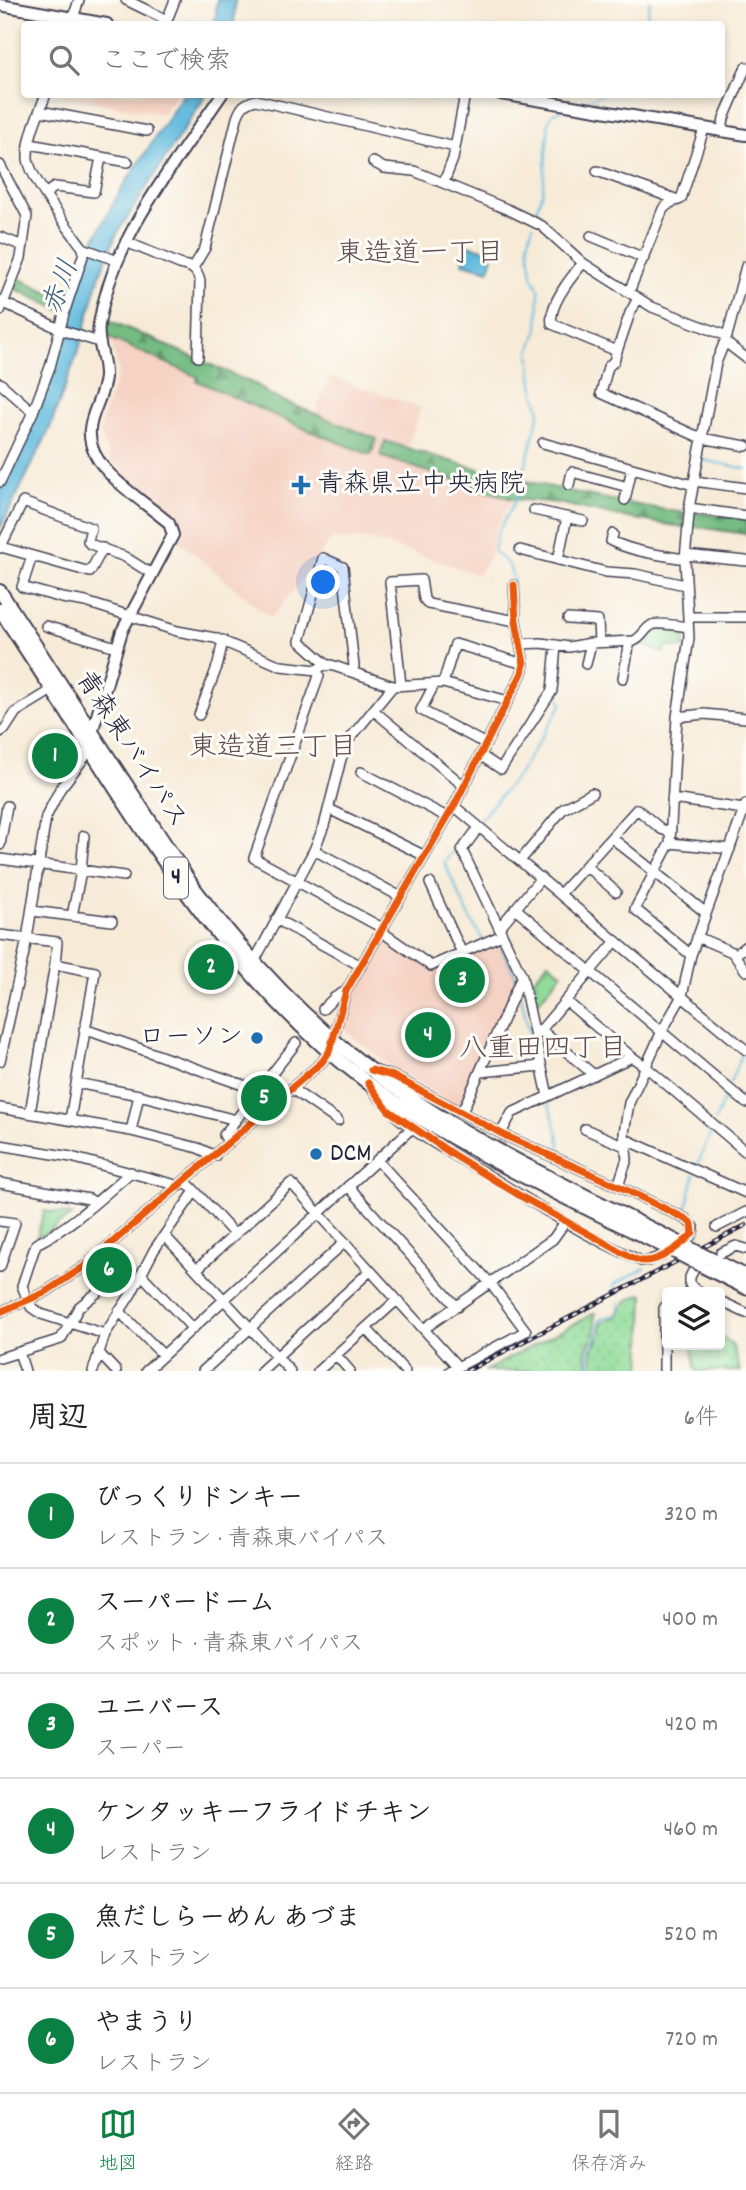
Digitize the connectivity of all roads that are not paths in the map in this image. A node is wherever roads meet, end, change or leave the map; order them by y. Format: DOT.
graph roads {
  1 [pos="79,0"];
  2 [pos="126,0"];
  3 [pos="175,0"];
  4 [pos="0,5"];
  5 [pos="72,21"];
  6 [pos="746,67"];
  7 [pos="45,98"];
  8 [pos="219,98"];
  9 [pos="242,98"];
  10 [pos="464,98"];
  11 [pos="523,98"];
  12 [pos="246,102"];
  13 [pos="40,111"];
  14 [pos="704,129"];
  15 [pos="147,131"];
  16 [pos="722,131"];
  17 [pos="746,135"];
  18 [pos="30,144"];
  19 [pos="455,147"];
  20 [pos="101,158"];
  21 [pos="128,162"];
  22 [pos="373,162"];
  23 [pos="0,165"];
  24 [pos="597,171"];
  25 [pos="444,182"];
  26 [pos="46,193"];
  27 [pos="678,200"];
  28 [pos="591,236"];
  29 [pos="0,237"];
  30 [pos="126,242"];
  31 [pos="23,246"];
  32 [pos="85,248"];
  33 [pos="644,258"];
  34 [pos="113,259"];
  35 [pos="583,262"];
  36 [pos="746,266"];
  37 [pos="193,268"];
  38 [pos="4,288"];
  39 [pos="629,292"];
  40 [pos="743,293"];
  41 [pos="638,298"];
  42 [pos="2,307"];
  43 [pos="62,330"];
  44 [pos="726,339"];
  45 [pos="99,342"];
  46 [pos="617,351"];
  47 [pos="198,356"];
  48 [pos="746,358"];
  49 [pos="0,383"];
  50 [pos="33,412"];
  51 [pos="701,438"];
  52 [pos="543,443"];
  53 [pos="746,446"];
  54 [pos="632,468"];
  55 [pos="0,482"];
  56 [pos="694,483"];
  57 [pos="569,485"];
  58 [pos="628,486"];
  59 [pos="746,488"];
  60 [pos="625,500"];
  61 [pos="689,508"];
  62 [pos="534,510"];
  63 [pos="746,516"];
  64 [pos="567,517"];
  65 [pos="583,521"];
  66 [pos="613,534"];
  67 [pos="0,547"];
  68 [pos="103,548"];
  69 [pos="520,550"];
  70 [pos="32,556"];
  71 [pos="685,557"];
  72 [pos="558,560"];
  73 [pos="746,561"];
  74 [pos="152,574"];
  75 [pos="514,585"];
  76 [pos="685,585"];
  77 [pos="0,591"];
  78 [pos="0,610"];
  79 [pos="130,616"];
  80 [pos="746,617"];
  81 [pos="568,619"];
  82 [pos="516,621"];
  83 [pos="688,622"];
  84 [pos="46,626"];
  85 [pos="223,640"];
  86 [pos="630,641"];
  87 [pos="595,643"];
  88 [pos="520,644"];
  89 [pos="556,645"];
  90 [pos="116,648"];
  91 [pos="524,664"];
  92 [pos="586,664"];
  93 [pos="327,665"];
  94 [pos="317,670"];
  95 [pos="352,672"];
  96 [pos="623,678"];
  97 [pos="439,684"];
  98 [pos="397,685"];
  99 [pos="52,690"];
  100 [pos="508,701"];
  101 [pos="373,710"];
  102 [pos="198,715"];
  103 [pos="677,717"];
  104 [pos="746,718"];
  105 [pos="0,732"];
  106 [pos="92,732"];
  107 [pos="486,744"];
  108 [pos="88,746"];
  109 [pos="480,755"];
  110 [pos="361,772"];
  111 [pos="464,786"];
  112 [pos="592,793"];
  113 [pos="672,799"];
  114 [pos="7,806"];
  115 [pos="454,806"];
  116 [pos="745,806"];
  117 [pos="329,809"];
  118 [pos="447,817"];
  119 [pos="479,827"];
  120 [pos="670,832"];
  121 [pos="84,836"];
  122 [pos="612,838"];
  123 [pos="670,843"];
  124 [pos="0,845"];
  125 [pos="730,849"];
  126 [pos="314,850"];
  127 [pos="425,856"];
  128 [pos="0,859"];
  129 [pos="520,861"];
  130 [pos="39,865"];
  131 [pos="586,866"];
  132 [pos="81,871"];
  133 [pos="654,872"];
  134 [pos="124,876"];
  135 [pos="541,878"];
  136 [pos="297,881"];
  137 [pos="430,883"];
  138 [pos="616,891"];
  139 [pos="560,894"];
  140 [pos="401,897"];
  141 [pos="515,908"];
  142 [pos="32,911"];
  143 [pos="706,913"];
  144 [pos="72,916"];
  145 [pos="276,919"];
  146 [pos="112,921"];
  147 [pos="383,930"];
  148 [pos="500,931"];
  149 [pos="0,935"];
  150 [pos="697,937"];
  151 [pos="27,939"];
  152 [pos="617,941"];
  153 [pos="746,946"];
  154 [pos="462,953"];
  155 [pos="691,955"];
  156 [pos="735,955"];
  157 [pos="254,962"];
  158 [pos="55,964"];
  159 [pos="360,966"];
  160 [pos="745,969"];
  161 [pos="590,971"];
  162 [pos="522,976"];
  163 [pos="346,991"];
  164 [pos="682,996"];
  165 [pos="566,1001"];
  166 [pos="323,1009"];
  167 [pos="4,1025"];
  168 [pos="84,1029"];
  169 [pos="662,1031"];
  170 [pos="538,1034"];
  171 [pos="333,1039"];
  172 [pos="296,1043"];
  173 [pos="746,1050"];
  174 [pos="328,1052"];
  175 [pos="632,1057"];
  176 [pos="0,1061"];
  177 [pos="541,1066"];
  178 [pos="646,1067"];
  179 [pos="481,1072"];
  180 [pos="594,1075"];
  181 [pos="369,1076"];
  182 [pos="76,1083"];
  183 [pos="292,1089"];
  184 [pos="260,1091"];
  185 [pos="139,1095"];
  186 [pos="548,1096"];
  187 [pos="746,1103"];
  188 [pos="0,1108"];
  189 [pos="30,1112"];
  190 [pos="462,1112"];
  191 [pos="70,1120"];
  192 [pos="236,1120"];
  193 [pos="338,1121"];
  194 [pos="412,1128"];
  195 [pos="585,1129"];
  196 [pos="131,1131"];
  197 [pos="503,1136"];
  198 [pos="229,1143"];
  199 [pos="626,1143"];
  200 [pos="0,1145"];
  201 [pos="746,1152"];
  202 [pos="215,1156"];
  203 [pos="377,1160"];
  204 [pos="131,1172"];
  205 [pos="0,1183"];
  206 [pos="183,1184"];
  207 [pos="348,1186"];
  208 [pos="618,1186"];
  209 [pos="195,1191"];
  210 [pos="746,1193"];
  211 [pos="95,1203"];
  212 [pos="746,1212"];
  213 [pos="318,1213"];
  214 [pos="0,1221"];
  215 [pos="565,1222"];
  216 [pos="718,1227"];
  217 [pos="234,1235"];
  218 [pos="165,1236"];
  219 [pos="345,1242"];
  220 [pos="677,1247"];
  221 [pos="746,1247"];
  222 [pos="106,1250"];
  223 [pos="706,1262"];
  224 [pos="0,1267"];
  225 [pos="197,1269"];
  226 [pos="370,1271"];
  227 [pos="141,1274"];
  228 [pos="746,1276"];
  229 [pos="491,1284"];
  230 [pos="691,1287"];
  231 [pos="746,1287"];
  232 [pos="224,1299"];
  233 [pos="397,1300"];
  234 [pos="28,1301"];
  235 [pos="725,1303"];
  236 [pos="457,1307"];
  237 [pos="119,1311"];
  238 [pos="0,1312"];
  239 [pos="746,1313"];
  240 [pos="71,1324"];
  241 [pos="192,1328"];
  242 [pos="250,1328"];
  243 [pos="366,1328"];
  244 [pos="425,1328"];
  245 [pos="105,1334"];
  246 [pos="665,1350"];
  247 [pos="19,1352"];
  248 [pos="98,1352"];
  249 [pos="163,1355"];
  250 [pos="335,1355"];
  251 [pos="277,1356"];
  252 [pos="0,1358"];
  253 [pos="454,1369"];
  254 [pos="25,1371"];
  255 [pos="93,1371"];
  256 [pos="116,1371"];
  257 [pos="146,1371"];
  258 [pos="203,1371"];
  259 [pos="261,1371"];
  260 [pos="290,1371"];
  261 [pos="318,1371"];
  262 [pos="350,1371"];
  263 [pos="404,1371"];
  264 [pos="664,1371"];
  1 -- 5 [label="street"];
  2 -- 3 [label="street"];
  4 -- 5 [label="main road"];
  6 -- 16 [label="street"];
  7 -- 13 [label="street"];
  8 -- 30 [label="main road"];
  9 -- 12 [label="street"];
  10 -- 19 [label="street"];
  11 -- 14 [label="main road"];
  12 -- 19 [label="street"];
  12 -- 37 [label="street"];
  13 -- 15 [label="street"];
  13 -- 18 [label="street"];
  14 -- 16 [label="main road"];
  14 -- 27 [label="street"];
  16 -- 17 [label="main road"];
  18 -- 20 [label="street"];
  18 -- 26 [label="street"];
  19 -- 25 [label="street"];
  20 -- 21 [label="street"];
  20 -- 26 [label="street"];
  22 -- 25 [label="street"];
  23 -- 31 [label="street"];
  24 -- 27 [label="street"];
  25 -- 35 [label="street"];
  26 -- 32 [label="street"];
  27 -- 33 [label="street"];
  28 -- 33 [label="street"];
  29 -- 31 [label="street"];
  30 -- 34 [label="main road"];
  30 -- 37 [label="street"];
  31 -- 38 [label="street"];
  32 -- 34 [label="street"];
  32 -- 43 [label="street"];
  33 -- 39 [label="street"];
  34 -- 45 [label="main road"];
  35 -- 39 [label="street"];
  35 -- 46 [label="street"];
  36 -- 40 [label="street"];
  37 -- 47 [label="street"];
  38 -- 42 [label="street"];
  39 -- 41 [label="street"];
  40 -- 44 [label="street"];
  41 -- 44 [label="street"];
  41 -- 46 [label="street"];
  42 -- 43 [label="street"];
  43 -- 45 [label="street"];
  43 -- 50 [label="street"];
  44 -- 48 [label="street"];
  44 -- 51 [label="street"];
  45 -- 74 [label="main road"];
  46 -- 51 [label="street"];
  49 -- 50 [label="street"];
  50 -- 55 [label="street"];
  51 -- 53 [label="street"];
  51 -- 56 [label="street"];
  52 -- 54 [label="street"];
  54 -- 56 [label="street"];
  54 -- 58 [label="street"];
  56 -- 59 [label="street"];
  56 -- 61 [label="street"];
  57 -- 58 [label="street"];
  58 -- 60 [label="street"];
  61 -- 63 [label="street"];
  61 -- 71 [label="street"];
  62 -- 64 [label="street"];
  64 -- 65 [label="street"];
  64 -- 72 [label="street"];
  66 -- 71 [label="street"];
  67 -- 68 [label="street"];
  67 -- 70 [label="street"];
  68 -- 70 [label="street"];
  68 -- 74 [label="street"];
  69 -- 72 [label="street"];
  70 -- 79 [label="street"];
  71 -- 73 [label="street"];
  71 -- 76 [label="street"];
  72 -- 76 [label="street"];
  74 -- 79 [label="main road"];
  75 -- 82 [label="street"];
  76 -- 83 [label="street"];
  77 -- 106 [label="highway, 青森東バイパス / 4"];
  78 -- 99 [label="highway, 青森東バイパス / 4"];
  79 -- 85 [label="street"];
  79 -- 90 [label="main road"];
  80 -- 83 [label="street"];
  81 -- 87 [label="street"];
  82 -- 88 [label="street"];
  82 -- 98 [label="street"];
  83 -- 86 [label="street"];
  83 -- 103 [label="street"];
  84 -- 90 [label="street"];
  85 -- 94 [label="street"];
  85 -- 102 [label="street"];
  86 -- 87 [label="street"];
  86 -- 96 [label="street"];
  87 -- 89 [label="street"];
  87 -- 92 [label="street"];
  88 -- 89 [label="street"];
  88 -- 91 [label="street"];
  89 -- 109 [label="street"];
  90 -- 106 [label="main road"];
  91 -- 97 [label="street"];
  91 -- 100 [label="street"];
  93 -- 94 [label="street"];
  93 -- 95 [label="street"];
  93 -- 95 [label="street"];
  94 -- 136 [label="street"];
  95 -- 98 [label="street"];
  97 -- 98 [label="street"];
  97 -- 100 [label="street"];
  97 -- 107 [label="street"];
  98 -- 101 [label="street"];
  99 -- 105 [label="street"];
  99 -- 108 [label="highway, 青森東バイパス / 4"];
  100 -- 107 [label="street"];
  101 -- 111 [label="street"];
  101 -- 117 [label="street"];
  103 -- 104 [label="street"];
  103 -- 113 [label="street"];
  106 -- 108 [label="main road"];
  106 -- 157 [label="highway, 青森東バイパス / 4"];
  107 -- 109 [label="street"];
  108 -- 130 [label="street"];
  108 -- 174 [label="highway, 青森東バイパス / 4"];
  109 -- 111 [label="street"];
  110 -- 118 [label="street"];
  111 -- 115 [label="street"];
  112 -- 129 [label="street"];
  113 -- 116 [label="street"];
  113 -- 120 [label="street"];
  114 -- 124 [label="street"];
  115 -- 118 [label="street"];
  115 -- 119 [label="street"];
  116 -- 125 [label="street"];
  117 -- 126 [label="street"];
  117 -- 127 [label="street"];
  118 -- 127 [label="street"];
  119 -- 129 [label="street"];
  119 -- 148 [label="street"];
  120 -- 122 [label="street"];
  120 -- 123 [label="street"];
  121 -- 132 [label="street"];
  122 -- 131 [label="street"];
  122 -- 133 [label="street"];
  123 -- 125 [label="street"];
  123 -- 133 [label="street"];
  125 -- 143 [label="street"];
  126 -- 136 [label="street"];
  126 -- 140 [label="street"];
  127 -- 140 [label="street"];
  128 -- 130 [label="street"];
  129 -- 135 [label="street"];
  130 -- 132 [label="street"];
  130 -- 142 [label="street"];
  131 -- 138 [label="street"];
  131 -- 139 [label="street"];
  132 -- 134 [label="street"];
  132 -- 144 [label="street"];
  133 -- 143 [label="street"];
  133 -- 155 [label="street"];
  135 -- 139 [label="street"];
  135 -- 141 [label="street"];
  136 -- 145 [label="street"];
  136 -- 147 [label="street"];
  137 -- 154 [label="street"];
  139 -- 152 [label="street"];
  140 -- 147 [label="street"];
  141 -- 148 [label="street"];
  141 -- 161 [label="street"];
  142 -- 144 [label="street"];
  142 -- 151 [label="street"];
  143 -- 150 [label="street"];
  144 -- 146 [label="street"];
  145 -- 157 [label="street"];
  145 -- 159 [label="street"];
  147 -- 154 [label="street"];
  147 -- 159 [label="street"];
  148 -- 154 [label="street"];
  148 -- 162 [label="street"];
  149 -- 151 [label="street"];
  150 -- 155 [label="street"];
  150 -- 156 [label="street"];
  151 -- 158 [label="street"];
  151 -- 167 [label="street"];
  152 -- 161 [label="street"];
  152 -- 164 [label="street"];
  153 -- 156 [label="street"];
  155 -- 164 [label="street"];
  156 -- 160 [label="street"];
  157 -- 171 [label="highway, 青森東バイパス / 4"];
  158 -- 168 [label="street"];
  158 -- 189 [label="street"];
  159 -- 163 [label="street"];
  161 -- 165 [label="street"];
  161 -- 169 [label="street"];
  162 -- 170 [label="street"];
  162 -- 179 [label="street"];
  163 -- 166 [label="street"];
  163 -- 171 [label="street"];
  164 -- 169 [label="street"];
  164 -- 173 [label="street"];
  165 -- 170 [label="street"];
  165 -- 175 [label="street"];
  167 -- 176 [label="street"];
  168 -- 182 [label="street"];
  168 -- 184 [label="street"];
  169 -- 178 [label="street"];
  169 -- 187 [label="street"];
  170 -- 177 [label="street"];
  170 -- 180 [label="street"];
  171 -- 174 [label="street"];
  171 -- 181 [label="highway, 青森東バイパス / 4"];
  172 -- 184 [label="street"];
  174 -- 181 [label="highway, 青森東バイパス / 4"];
  174 -- 183 [label="street"];
  175 -- 178 [label="street"];
  175 -- 180 [label="street"];
  177 -- 179 [label="street"];
  177 -- 186 [label="street"];
  178 -- 199 [label="street"];
  178 -- 201 [label="street"];
  179 -- 190 [label="street"];
  180 -- 186 [label="street"];
  181 -- 190 [label="street"];
  181 -- 194 [label="street"];
  181 -- 220 [label="highway, 青森東バイパス / 4"];
  182 -- 185 [label="street"];
  182 -- 191 [label="street"];
  183 -- 193 [label="street"];
  183 -- 198 [label="street"];
  184 -- 192 [label="street"];
  185 -- 192 [label="street"];
  185 -- 196 [label="street"];
  186 -- 197 [label="street"];
  188 -- 189 [label="street"];
  189 -- 191 [label="street"];
  190 -- 197 [label="street"];
  191 -- 196 [label="street"];
  192 -- 198 [label="street"];
  194 -- 203 [label="street"];
  194 -- 215 [label="street"];
  195 -- 199 [label="street"];
  196 -- 202 [label="street"];
  197 -- 208 [label="street"];
  198 -- 202 [label="street"];
  199 -- 208 [label="street"];
  199 -- 210 [label="street"];
  200 -- 204 [label="street"];
  202 -- 206 [label="street"];
  203 -- 207 [label="street"];
  203 -- 229 [label="street"];
  204 -- 206 [label="street"];
  204 -- 211 [label="street"];
  205 -- 211 [label="street"];
  206 -- 209 [label="street"];
  206 -- 222 [label="street"];
  207 -- 213 [label="street"];
  207 -- 236 [label="street"];
  208 -- 220 [label="street"];
  209 -- 217 [label="street"];
  209 -- 218 [label="street"];
  211 -- 234 [label="street"];
  212 -- 216 [label="street"];
  213 -- 217 [label="street"];
  213 -- 219 [label="street"];
  213 -- 232 [label="street"];
  214 -- 224 [label="street"];
  215 -- 220 [label="street"];
  215 -- 229 [label="street"];
  217 -- 225 [label="street"];
  218 -- 225 [label="street"];
  218 -- 227 [label="street"];
  219 -- 226 [label="street"];
  219 -- 242 [label="street"];
  220 -- 223 [label="highway, 青森東バイパス / 4, bridge"];
  221 -- 223 [label="street"];
  222 -- 234 [label="street"];
  222 -- 240 [label="street"];
  223 -- 228 [label="highway, 青森東バイパス / 4"];
  223 -- 230 [label="street"];
  223 -- 231 [label="highway, 青森東バイパス / 4"];
  225 -- 232 [label="street"];
  226 -- 233 [label="street"];
  226 -- 251 [label="street"];
  227 -- 237 [label="street"];
  227 -- 241 [label="street"];
  229 -- 236 [label="street"];
  229 -- 253 [label="street"];
  232 -- 241 [label="street"];
  232 -- 242 [label="street"];
  233 -- 243 [label="street"];
  233 -- 244 [label="street"];
  234 -- 238 [label="street"];
  234 -- 240 [label="street"];
  235 -- 239 [label="street"];
  236 -- 244 [label="street"];
  237 -- 245 [label="street"];
  237 -- 249 [label="street"];
  240 -- 245 [label="street"];
  240 -- 247 [label="street"];
  241 -- 249 [label="street"];
  242 -- 251 [label="street"];
  242 -- 258 [label="street"];
  243 -- 250 [label="street"];
  243 -- 263 [label="street"];
  244 -- 253 [label="street"];
  245 -- 248 [label="street"];
  246 -- 264 [label="street"];
  247 -- 252 [label="street"];
  247 -- 254 [label="street"];
  248 -- 255 [label="street"];
  248 -- 256 [label="street"];
  249 -- 257 [label="street"];
  250 -- 261 [label="street"];
  250 -- 262 [label="street"];
  251 -- 259 [label="street"];
  251 -- 260 [label="street"];
}
